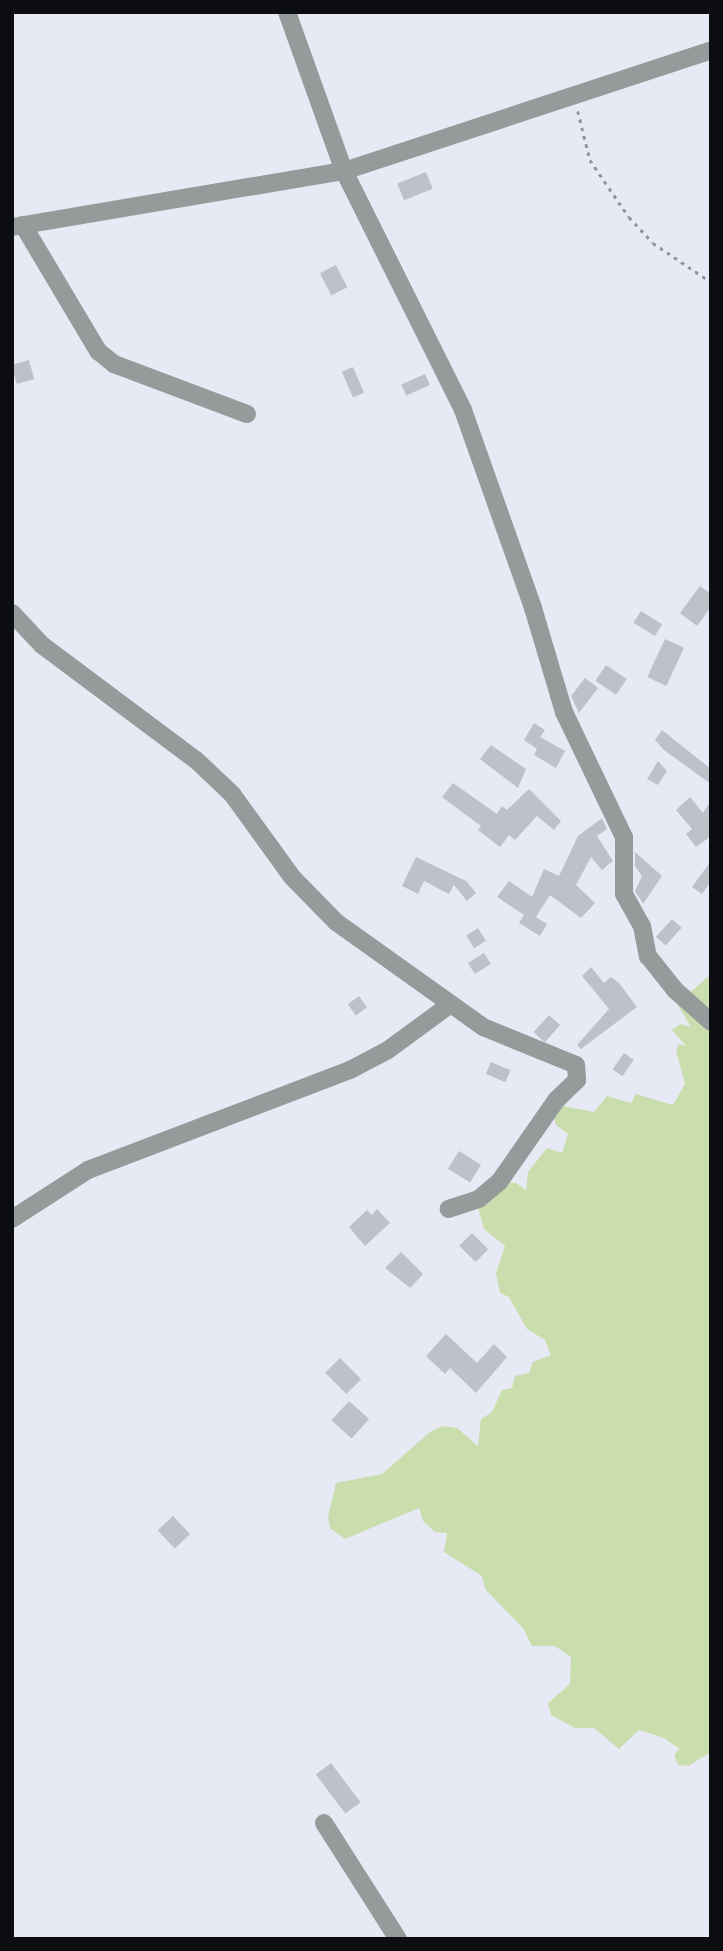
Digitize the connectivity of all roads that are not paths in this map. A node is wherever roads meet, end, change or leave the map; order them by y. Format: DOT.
graph roads {
  1 [pos="287,12"];
  2 [pos="711,50"];
  3 [pos="344,171"];
  4 [pos="18,226"];
  5 [pos="247,414"];
  6 [pos="12,614"];
  7 [pos="448,1006"];
  8 [pos="711,1022"];
  9 [pos="449,1209"];
  10 [pos="12,1219"];
  11 [pos="324,1823"];
  12 [pos="398,1939"];
  1 -- 3 [label="street"];
  2 -- 3 [label="street"];
  3 -- 4 [label="street"];
  3 -- 8 [label="street"];
  4 -- 5 [label="street"];
  6 -- 7 [label="street"];
  7 -- 9 [label="street"];
  7 -- 10 [label="street"];
  11 -- 12 [label="street"];
}
